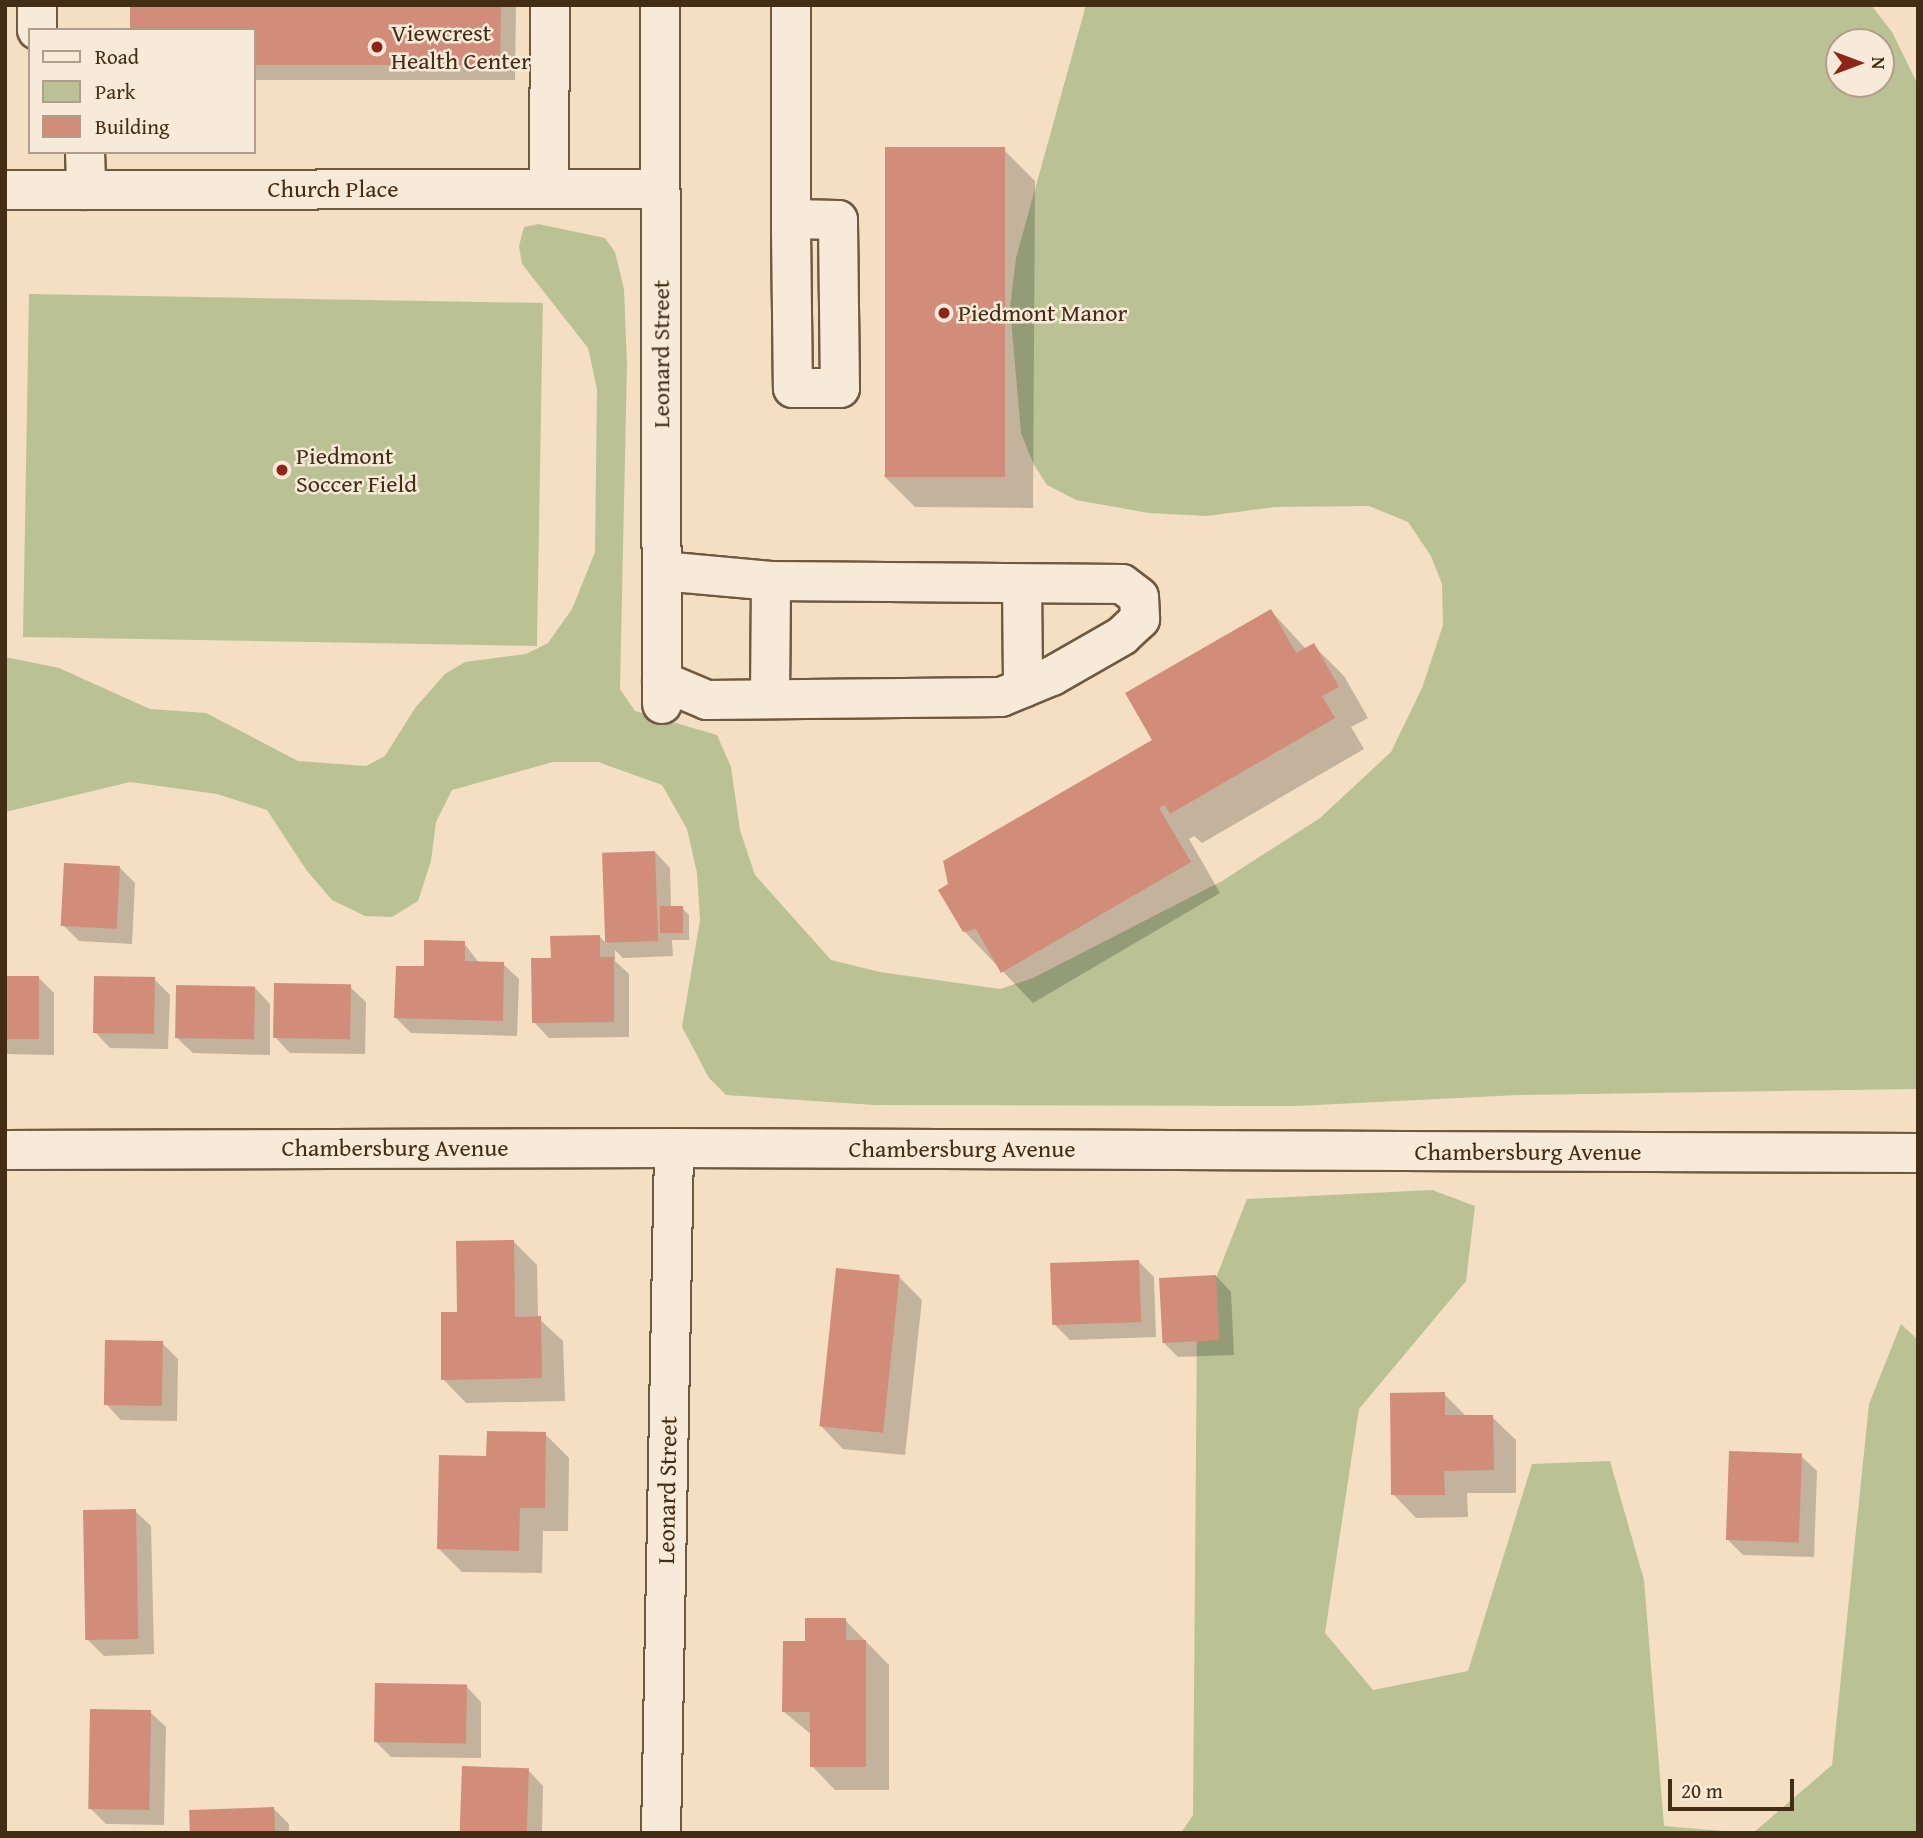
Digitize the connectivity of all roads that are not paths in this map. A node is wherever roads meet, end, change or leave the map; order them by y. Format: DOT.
graph roads {
  1 [pos="37,5"];
  2 [pos="550,5"];
  3 [pos="660,5"];
  4 [pos="791,5"];
  5 [pos="37,28"];
  6 [pos="85,154"];
  7 [pos="549,189"];
  8 [pos="660,189"];
  9 [pos="5,190"];
  10 [pos="86,190"];
  11 [pos="791,219"];
  12 [pos="662,571"];
  13 [pos="771,581"];
  14 [pos="1022,584"];
  15 [pos="1023,688"];
  16 [pos="770,699"];
  17 [pos="674,1147"];
  18 [pos="5,1150"];
  19 [pos="1918,1153"];
  20 [pos="661,1833"];
  1 -- 5 [label="street"];
  2 -- 7 [label="street"];
  3 -- 8 [label="street, Leonard Street"];
  4 -- 11 [label="street"];
  6 -- 10 [label="street"];
  7 -- 8 [label="street, Church Place"];
  7 -- 10 [label="street, Church Place"];
  8 -- 12 [label="street, Leonard Street"];
  9 -- 10 [label="street, Church Place"];
  12 -- 13 [label="street"];
  12 -- 16 [label="street, Leonard Street"];
  13 -- 14 [label="street"];
  13 -- 16 [label="street"];
  14 -- 15 [label="street"];
  14 -- 15 [label="street"];
  15 -- 16 [label="street"];
  17 -- 18 [label="street, Chambersburg Avenue"];
  17 -- 19 [label="street, Chambersburg Avenue"];
  17 -- 20 [label="street, Leonard Street"];
}
